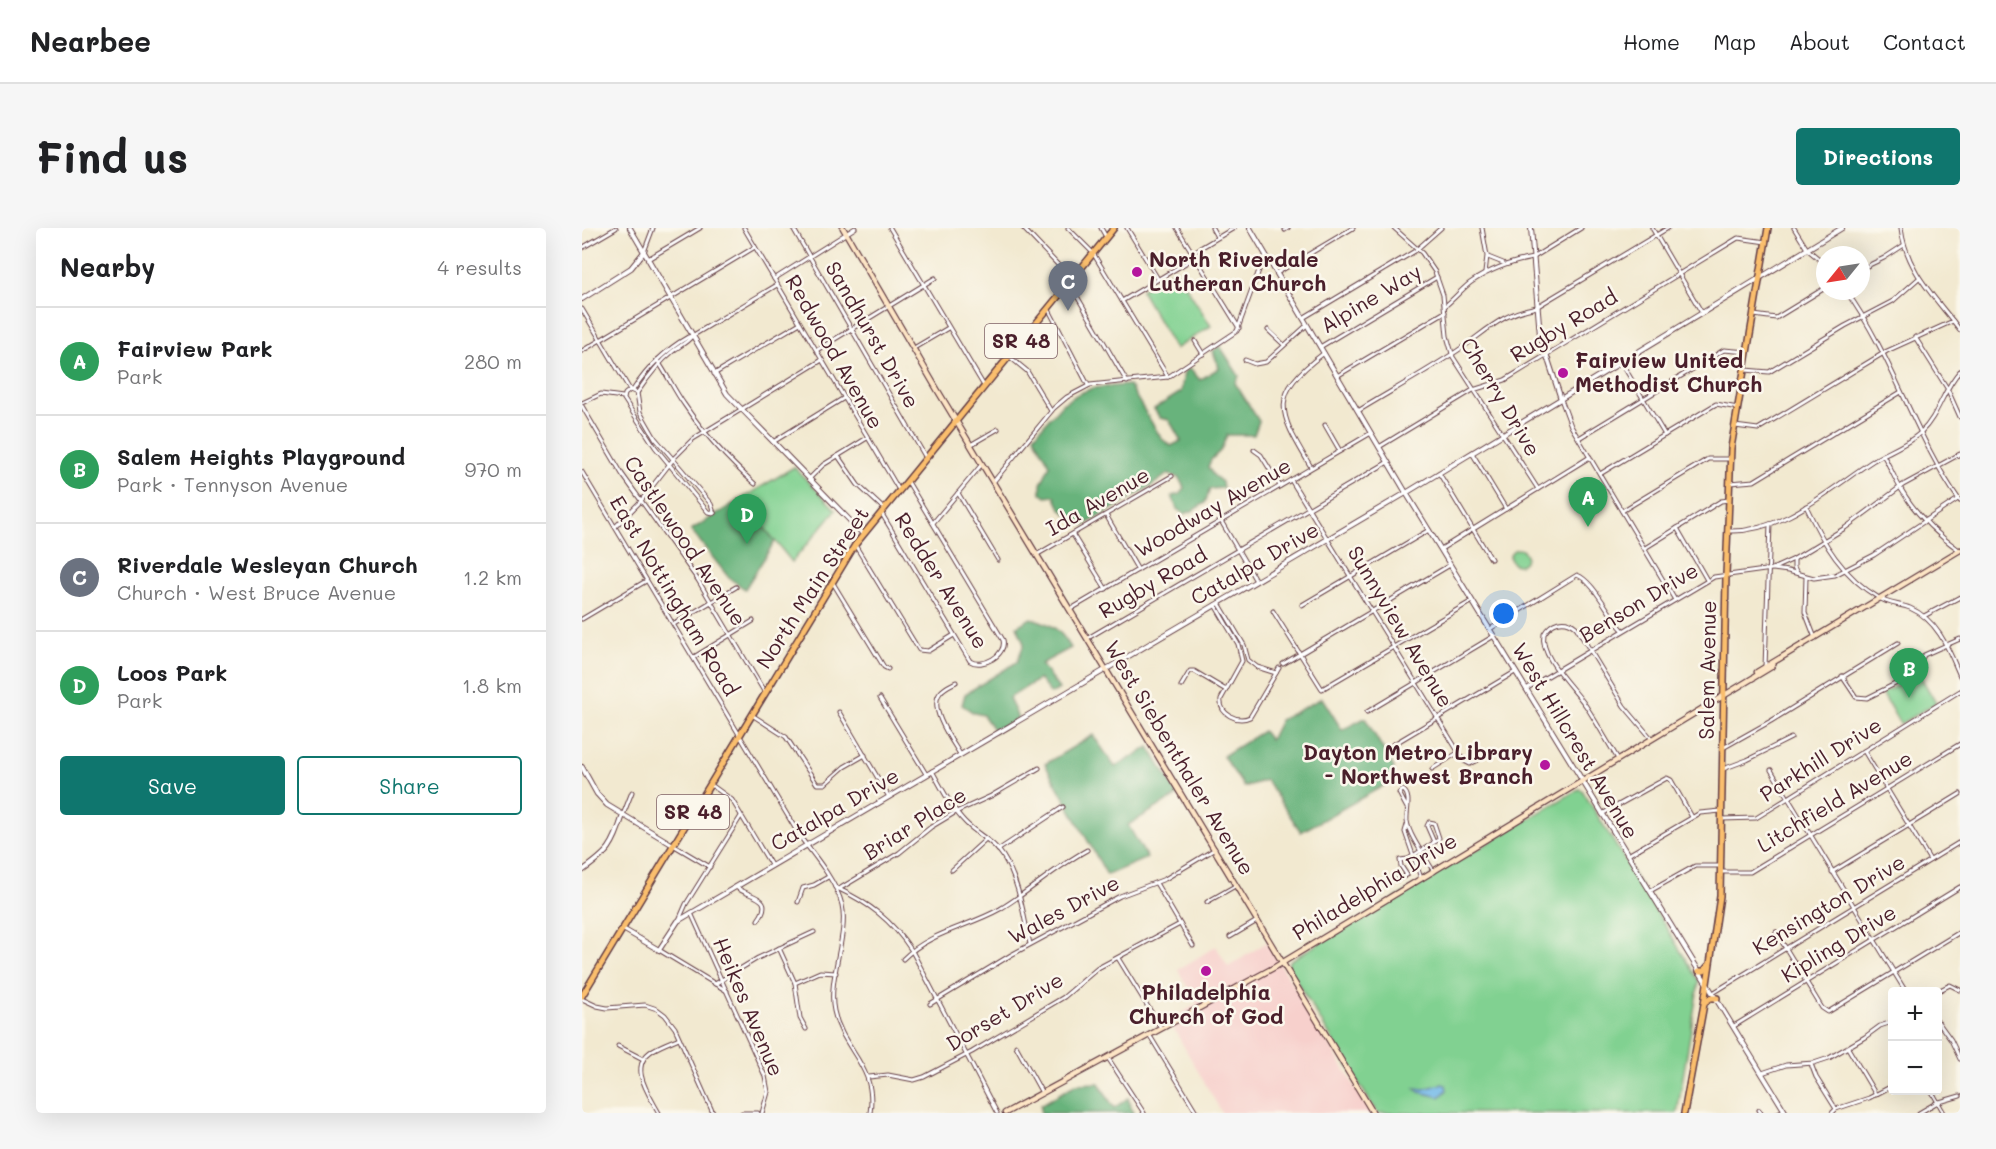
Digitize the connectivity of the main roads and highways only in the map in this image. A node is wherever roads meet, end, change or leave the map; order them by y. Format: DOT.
graph roads {
  1 [pos="1114,228"];
  2 [pos="1768,228"];
  3 [pos="845,231"];
  4 [pos="956,420"];
  5 [pos="1960,550"];
  6 [pos="1773,664"];
  7 [pos="1754,676"];
  8 [pos="1725,694"];
  9 [pos="1282,962"];
  10 [pos="1710,965"];
  11 [pos="1699,971"];
  12 [pos="1715,996"];
  13 [pos="582,998"];
  14 [pos="1704,1004"];
  15 [pos="1005,1113"];
  16 [pos="1372,1113"];
  17 [pos="1684,1113"];
  1 -- 4 [label="main road, North Main Street / SR 48"];
  2 -- 8 [label="main road, Salem Avenue"];
  3 -- 4 [label="main road, West Siebenthaler Avenue"];
  4 -- 9 [label="main road, West Siebenthaler Avenue"];
  4 -- 13 [label="main road, North Main Street / SR 48"];
  5 -- 6 [label="main road, Philadelphia Drive"];
  6 -- 7 [label="main road, Philadelphia Drive"];
  6 -- 7 [label="main road, Philadelphia Drive"];
  7 -- 8 [label="main road, Philadelphia Drive"];
  8 -- 9 [label="main road, Philadelphia Drive"];
  8 -- 10 [label="main road, Salem Avenue"];
  9 -- 15 [label="main road, Philadelphia Drive"];
  9 -- 16 [label="main road, West Siebenthaler Avenue"];
  10 -- 11 [label="main road"];
  10 -- 14 [label="main road, Salem Avenue"];
  12 -- 14 [label="main road"];
  14 -- 17 [label="main road, Salem Avenue"];
}
